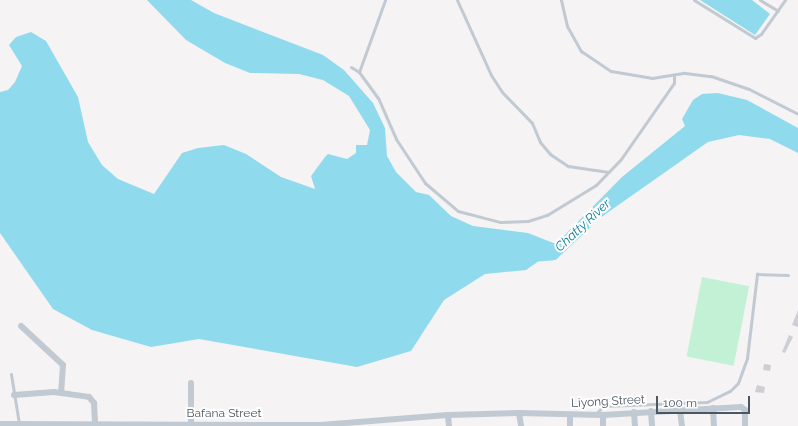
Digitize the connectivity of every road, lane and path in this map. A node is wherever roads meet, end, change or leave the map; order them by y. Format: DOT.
graph roads {
  1 [pos="385,0"];
  2 [pos="457,0"];
  3 [pos="560,0"];
  4 [pos="694,0"];
  5 [pos="760,0"];
  6 [pos="785,0"];
  7 [pos="778,11"];
  8 [pos="351,67"];
  9 [pos="359,72"];
  10 [pos="674,76"];
  11 [pos="798,114"];
  12 [pos="609,172"];
  13 [pos="788,275"];
  14 [pos="21,326"];
  15 [pos="11,374"];
  16 [pos="191,383"];
  17 [pos="61,393"];
  18 [pos="14,395"];
  19 [pos="713,408"];
  20 [pos="680,410"];
  21 [pos="651,411"];
  22 [pos="634,412"];
  23 [pos="520,413"];
  24 [pos="448,415"];
  25 [pos="603,415"];
  26 [pos="570,416"];
  27 [pos="595,416"];
  28 [pos="0,424"];
  29 [pos="19,424"];
  30 [pos="95,424"];
  31 [pos="49,425"];
  32 [pos="85,425"];
  33 [pos="120,425"];
  34 [pos="155,425"];
  35 [pos="191,425"];
  36 [pos="220,425"];
  37 [pos="248,425"];
  38 [pos="353,425"];
  39 [pos="285,426"];
  40 [pos="320,426"];
  41 [pos="449,426"];
  42 [pos="521,426"];
  43 [pos="570,426"];
  44 [pos="603,426"];
  45 [pos="635,426"];
  46 [pos="652,426"];
  47 [pos="682,426"];
  48 [pos="714,426"];
  49 [pos="745,426"];
  1 -- 9 [label="lane"];
  2 -- 12 [label="lane"];
  3 -- 10 [label="lane"];
  4 -- 7 [label="lane"];
  5 -- 7 [label="lane"];
  6 -- 7 [label="lane"];
  8 -- 9 [label="lane"];
  9 -- 12 [label="lane"];
  10 -- 11 [label="lane"];
  10 -- 12 [label="lane"];
  13 -- 27 [label="lane"];
  14 -- 17 [label="street"];
  15 -- 18 [label="lane"];
  16 -- 35 [label="street"];
  17 -- 18 [label="street"];
  17 -- 30 [label="street"];
  18 -- 29 [label="lane"];
  19 -- 20 [label="street, Liyong Street"];
  19 -- 48 [label="street"];
  19 -- 49 [label="street, Liyong Street"];
  20 -- 21 [label="street, Liyong Street"];
  20 -- 47 [label="street"];
  21 -- 22 [label="street, Liyong Street"];
  21 -- 46 [label="street"];
  22 -- 25 [label="street, Liyong Street"];
  22 -- 45 [label="street"];
  23 -- 24 [label="street, Bafana Street"];
  23 -- 26 [label="street, Liyong Street"];
  23 -- 42 [label="street"];
  24 -- 38 [label="street, Bafana Street"];
  24 -- 41 [label="street"];
  25 -- 27 [label="street, Liyong Street"];
  25 -- 44 [label="street"];
  26 -- 27 [label="street, Liyong Street"];
  26 -- 43 [label="street"];
  28 -- 29 [label="street, Bafana Street"];
  29 -- 31 [label="street, Bafana Street"];
  30 -- 32 [label="street, Bafana Street"];
  30 -- 33 [label="street, Bafana Street"];
  31 -- 32 [label="street, Bafana Street"];
  33 -- 34 [label="street, Bafana Street"];
  34 -- 35 [label="street, Bafana Street"];
  35 -- 36 [label="street, Bafana Street"];
  36 -- 37 [label="street, Bafana Street"];
  37 -- 39 [label="street, Bafana Street"];
  38 -- 40 [label="street, Bafana Street"];
  39 -- 40 [label="street, Bafana Street"];
}
